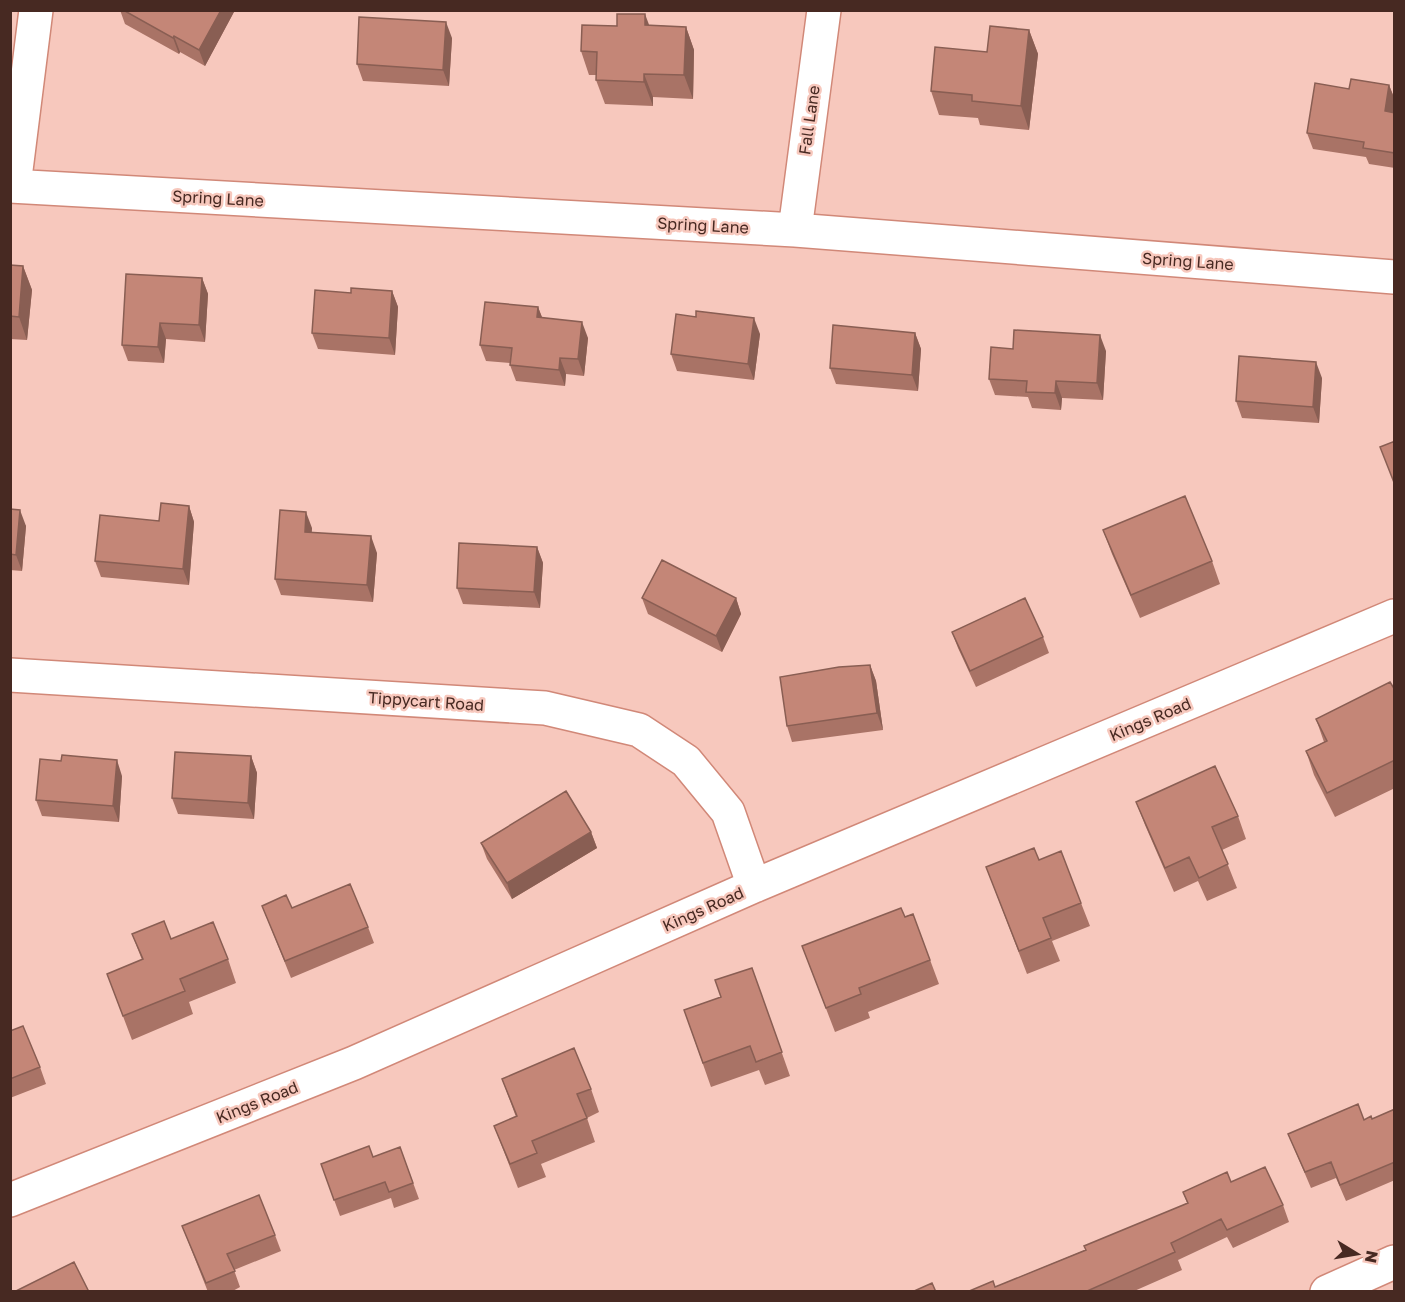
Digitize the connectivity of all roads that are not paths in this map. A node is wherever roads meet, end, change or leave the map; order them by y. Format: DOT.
graph roads {
  1 [pos="36,10"];
  2 [pos="824,10"];
  3 [pos="12,186"];
  4 [pos="795,230"];
  5 [pos="1395,277"];
  6 [pos="1395,615"];
  7 [pos="10,675"];
  8 [pos="754,886"];
  9 [pos="10,1200"];
  10 [pos="1395,1262"];
  11 [pos="1326,1292"];
  1 -- 3 [label="street"];
  2 -- 4 [label="street, Fall Lane"];
  3 -- 4 [label="street, Spring Lane"];
  4 -- 5 [label="street, Spring Lane"];
  6 -- 8 [label="street, Kings Road"];
  7 -- 8 [label="street, Tippycart Road"];
  8 -- 9 [label="street, Kings Road"];
  10 -- 11 [label="street"];
}
